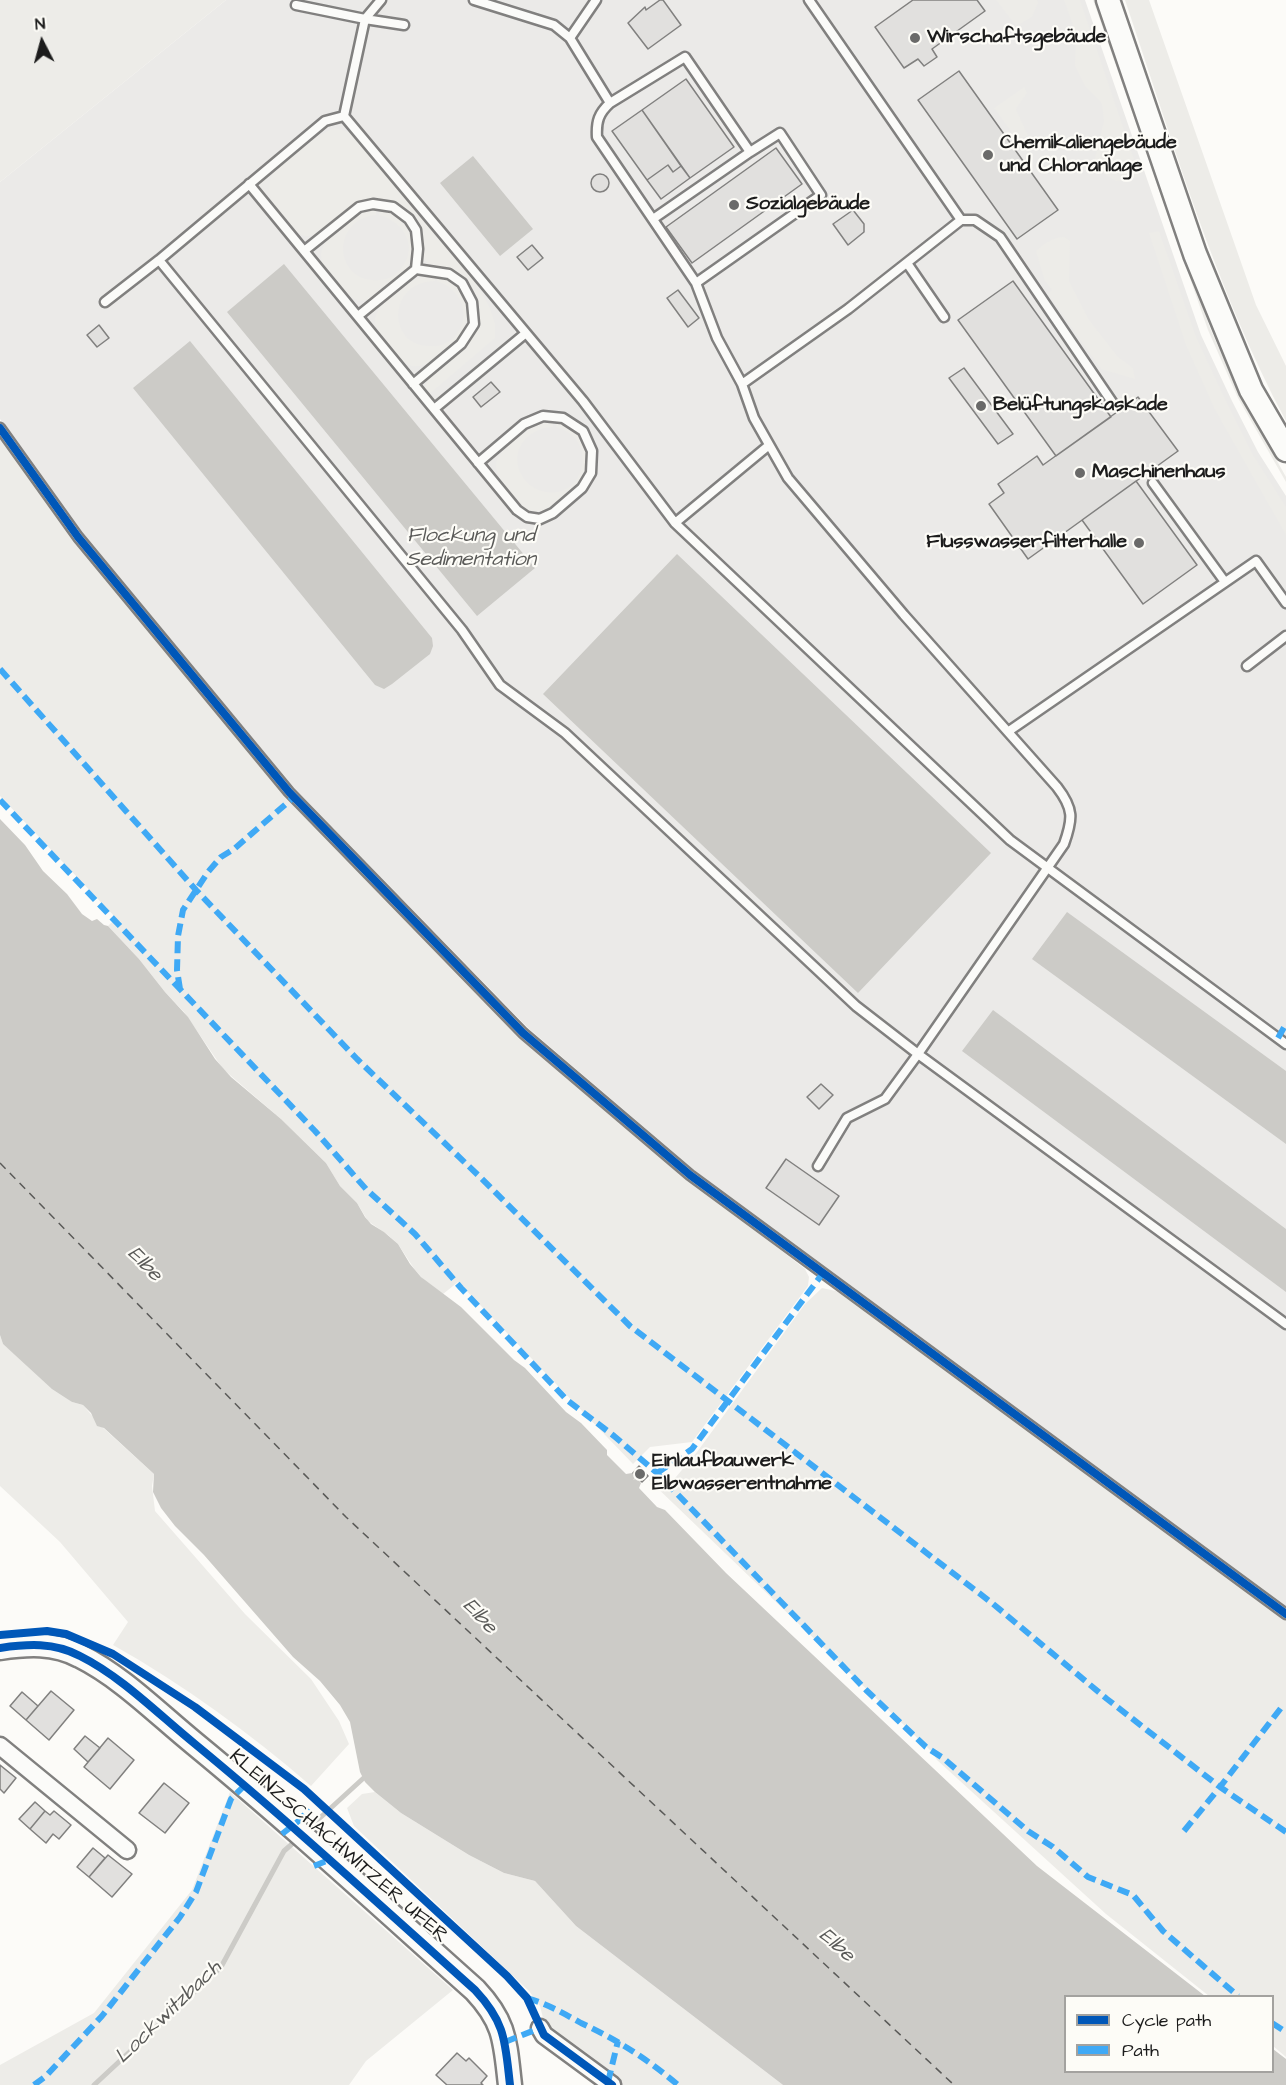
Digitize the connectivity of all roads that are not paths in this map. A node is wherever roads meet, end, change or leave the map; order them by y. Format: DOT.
graph roads {
  1 [pos="381,0"];
  2 [pos="474,0"];
  3 [pos="596,0"];
  4 [pos="809,0"];
  5 [pos="1108,0"];
  6 [pos="296,5"];
  7 [pos="365,19"];
  8 [pos="405,26"];
  9 [pos="570,38"];
  10 [pos="610,103"];
  11 [pos="344,116"];
  12 [pos="750,152"];
  13 [pos="249,184"];
  14 [pos="653,219"];
  15 [pos="961,220"];
  16 [pos="304,251"];
  17 [pos="159,260"];
  18 [pos="907,263"];
  19 [pos="416,269"];
  20 [pos="696,283"];
  21 [pos="105,303"];
  22 [pos="358,316"];
  23 [pos="944,317"];
  24 [pos="526,333"];
  25 [pos="413,384"];
  26 [pos="742,384"];
  27 [pos="1114,405"];
  28 [pos="434,409"];
  29 [pos="0,428"];
  30 [pos="768,446"];
  31 [pos="1286,450"];
  32 [pos="478,463"];
  33 [pos="1153,483"];
  34 [pos="675,523"];
  35 [pos="1225,582"];
  36 [pos="1286,603"];
  37 [pos="1286,636"];
  38 [pos="1247,666"];
  39 [pos="1009,731"];
  40 [pos="1047,868"];
  41 [pos="1286,1044"];
  42 [pos="918,1054"];
  43 [pos="818,1166"];
  44 [pos="1286,1324"];
  45 [pos="1286,1614"];
  46 [pos="0,1648"];
  47 [pos="0,1746"];
  48 [pos="127,1850"];
  49 [pos="540,2028"];
  50 [pos="510,2085"];
  51 [pos="612,2085"];
  1 -- 7 [label="lane"];
  2 -- 9 [label="lane"];
  3 -- 9 [label="lane"];
  4 -- 15 [label="lane"];
  5 -- 31 [label="street"];
  6 -- 7 [label="lane"];
  7 -- 8 [label="lane"];
  7 -- 11 [label="lane"];
  9 -- 10 [label="lane"];
  10 -- 12 [label="lane"];
  10 -- 14 [label="lane"];
  11 -- 13 [label="lane"];
  11 -- 24 [label="lane"];
  12 -- 14 [label="lane"];
  12 -- 20 [label="lane"];
  13 -- 16 [label="lane"];
  13 -- 17 [label="lane"];
  14 -- 20 [label="lane"];
  15 -- 18 [label="lane"];
  15 -- 27 [label="lane"];
  16 -- 19 [label="lane"];
  16 -- 22 [label="lane"];
  17 -- 21 [label="lane"];
  17 -- 42 [label="lane"];
  18 -- 23 [label="lane"];
  18 -- 26 [label="lane"];
  19 -- 22 [label="lane"];
  19 -- 25 [label="lane"];
  20 -- 26 [label="lane"];
  22 -- 25 [label="lane"];
  24 -- 28 [label="lane"];
  24 -- 34 [label="lane"];
  25 -- 28 [label="lane"];
  26 -- 30 [label="lane"];
  28 -- 32 [label="lane"];
  29 -- 45 [label="lane"];
  30 -- 34 [label="lane"];
  30 -- 39 [label="lane"];
  32 -- 32 [label="lane"];
  33 -- 35 [label="lane"];
  34 -- 40 [label="lane"];
  35 -- 36 [label="lane"];
  35 -- 39 [label="lane"];
  37 -- 38 [label="lane"];
  39 -- 40 [label="lane"];
  40 -- 41 [label="lane"];
  40 -- 42 [label="lane"];
  42 -- 43 [label="lane"];
  42 -- 44 [label="lane"];
  46 -- 50 [label="street, KLEINZSCHACHWITZER UFER"];
  47 -- 48 [label="street"];
  49 -- 51 [label="street"];
}
